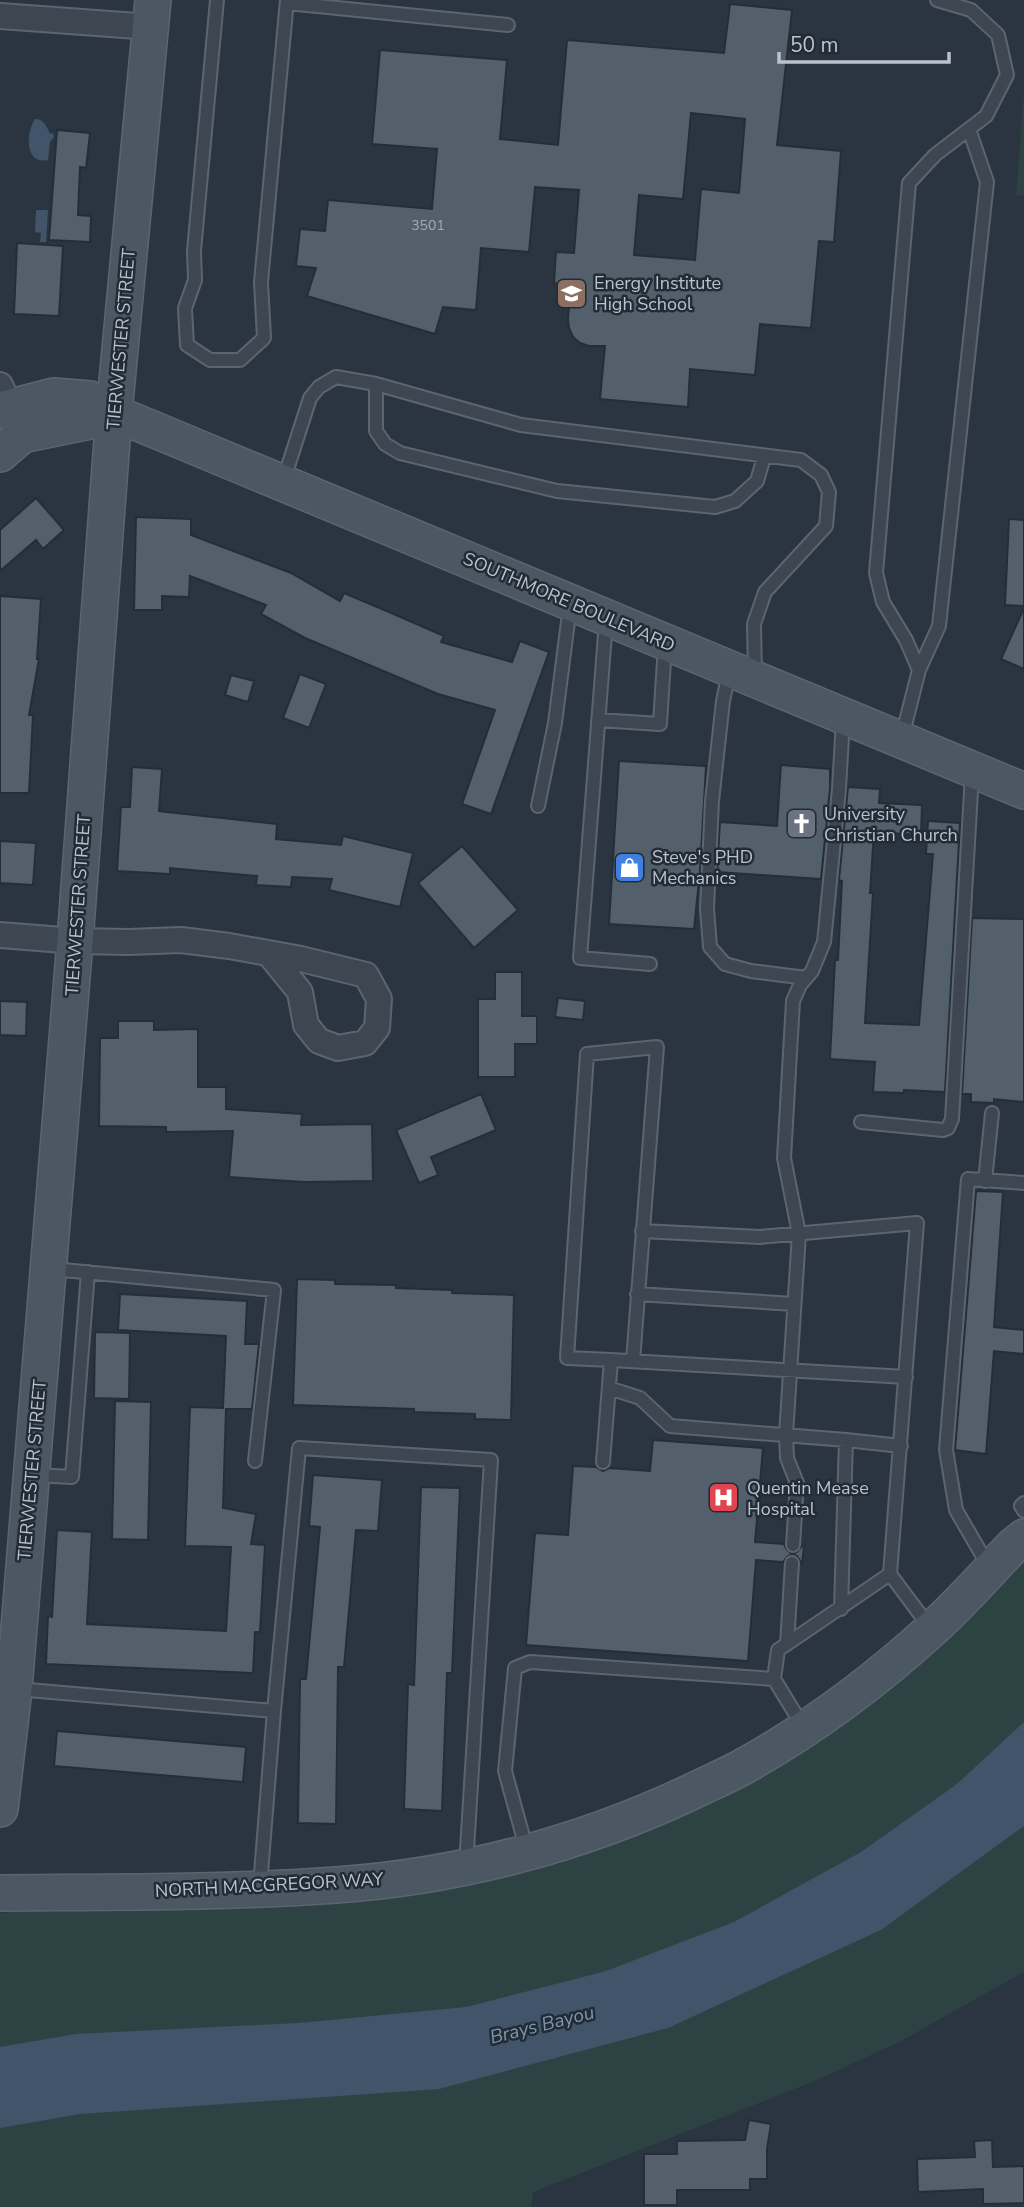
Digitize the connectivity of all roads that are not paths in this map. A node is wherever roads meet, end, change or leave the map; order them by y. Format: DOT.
graph roads {
  1 [pos="217,0"];
  2 [pos="937,0"];
  3 [pos="287,1"];
  4 [pos="152,13"];
  5 [pos="0,16"];
  6 [pos="508,25"];
  7 [pos="969,129"];
  8 [pos="376,384"];
  9 [pos="114,413"];
  10 [pos="6,418"];
  11 [pos="764,457"];
  12 [pos="283,482"];
  13 [pos="571,602"];
  14 [pos="606,617"];
  15 [pos="665,641"];
  16 [pos="919,670"];
  17 [pos="742,674"];
  18 [pos="843,716"];
  19 [pos="598,720"];
  20 [pos="902,740"];
  21 [pos="973,770"];
  22 [pos="1024,791"];
  23 [pos="538,806"];
  24 [pos="0,935"];
  25 [pos="75,941"];
  26 [pos="270,955"];
  27 [pos="650,964"];
  28 [pos="806,978"];
  29 [pos="992,1113"];
  30 [pos="860,1122"];
  31 [pos="985,1181"];
  32 [pos="1024,1184"];
  33 [pos="642,1231"];
  34 [pos="799,1234"];
  35 [pos="48,1269"];
  36 [pos="88,1272"];
  37 [pos="637,1294"];
  38 [pos="794,1304"];
  39 [pos="611,1360"];
  40 [pos="633,1361"];
  41 [pos="790,1372"];
  42 [pos="906,1377"];
  43 [pos="609,1388"];
  44 [pos="786,1435"];
  45 [pos="846,1440"];
  46 [pos="901,1446"];
  47 [pos="255,1461"];
  48 [pos="603,1462"];
  49 [pos="31,1475"];
  50 [pos="1024,1503"];
  51 [pos="1024,1511"];
  52 [pos="1024,1537"];
  53 [pos="793,1545"];
  54 [pos="792,1563"];
  55 [pos="990,1569"];
  56 [pos="890,1574"];
  57 [pos="841,1609"];
  58 [pos="932,1629"];
  59 [pos="787,1644"];
  60 [pos="774,1679"];
  61 [pos="14,1689"];
  62 [pos="274,1711"];
  63 [pos="805,1728"];
  64 [pos="0,1809"];
  65 [pos="527,1852"];
  66 [pos="466,1866"];
  67 [pos="260,1888"];
  68 [pos="0,1893"];
  1 -- 3 [label="lane"];
  2 -- 7 [label="lane"];
  3 -- 6 [label="lane"];
  4 -- 5 [label="street"];
  4 -- 9 [label="street, TIERWESTER STREET"];
  7 -- 16 [label="lane"];
  7 -- 16 [label="lane"];
  8 -- 11 [label="lane"];
  8 -- 11 [label="lane"];
  8 -- 12 [label="lane"];
  9 -- 10 [label="street"];
  9 -- 12 [label="street, SOUTHMORE BOULEVARD"];
  9 -- 25 [label="street, TIERWESTER STREET"];
  11 -- 17 [label="lane"];
  12 -- 13 [label="street, SOUTHMORE BOULEVARD"];
  13 -- 14 [label="street, SOUTHMORE BOULEVARD"];
  13 -- 23 [label="lane"];
  14 -- 15 [label="street, SOUTHMORE BOULEVARD"];
  14 -- 19 [label="lane"];
  15 -- 17 [label="street, SOUTHMORE BOULEVARD"];
  15 -- 19 [label="lane"];
  16 -- 20 [label="lane"];
  17 -- 18 [label="street, SOUTHMORE BOULEVARD"];
  17 -- 28 [label="lane"];
  18 -- 20 [label="street, SOUTHMORE BOULEVARD"];
  18 -- 28 [label="lane"];
  19 -- 27 [label="lane"];
  20 -- 21 [label="street, SOUTHMORE BOULEVARD"];
  21 -- 22 [label="street, SOUTHMORE BOULEVARD"];
  21 -- 30 [label="lane"];
  24 -- 25 [label="street"];
  25 -- 26 [label="street"];
  25 -- 35 [label="street, TIERWESTER STREET"];
  26 -- 26 [label="street"];
  28 -- 34 [label="lane"];
  29 -- 31 [label="lane"];
  31 -- 32 [label="lane"];
  31 -- 55 [label="lane"];
  33 -- 34 [label="lane"];
  33 -- 37 [label="lane"];
  33 -- 39 [label="lane"];
  34 -- 38 [label="lane"];
  34 -- 42 [label="lane"];
  35 -- 36 [label="lane"];
  35 -- 49 [label="street, TIERWESTER STREET"];
  36 -- 47 [label="lane"];
  36 -- 49 [label="lane"];
  37 -- 38 [label="lane"];
  37 -- 40 [label="lane"];
  38 -- 41 [label="lane"];
  39 -- 40 [label="lane"];
  39 -- 43 [label="lane"];
  40 -- 41 [label="lane"];
  41 -- 42 [label="lane"];
  41 -- 44 [label="lane"];
  42 -- 46 [label="lane"];
  43 -- 44 [label="lane"];
  43 -- 48 [label="lane"];
  44 -- 45 [label="lane"];
  44 -- 53 [label="lane"];
  45 -- 46 [label="lane"];
  45 -- 57 [label="lane"];
  46 -- 56 [label="lane"];
  49 -- 61 [label="street, TIERWESTER STREET"];
  50 -- 51 [label="lane"];
  52 -- 55 [label="street, NORTH MACGREGOR WAY"];
  54 -- 59 [label="lane"];
  55 -- 58 [label="street, NORTH MACGREGOR WAY"];
  56 -- 57 [label="lane"];
  56 -- 58 [label="lane"];
  57 -- 59 [label="lane"];
  58 -- 63 [label="street, NORTH MACGREGOR WAY"];
  59 -- 60 [label="lane"];
  60 -- 63 [label="lane"];
  60 -- 65 [label="lane"];
  61 -- 62 [label="lane"];
  61 -- 64 [label="street, TIERWESTER STREET"];
  62 -- 66 [label="lane"];
  62 -- 67 [label="lane"];
  63 -- 65 [label="street, NORTH MACGREGOR WAY"];
  65 -- 66 [label="street, NORTH MACGREGOR WAY"];
  66 -- 67 [label="street, NORTH MACGREGOR WAY"];
  67 -- 68 [label="street, NORTH MACGREGOR WAY"];
}
